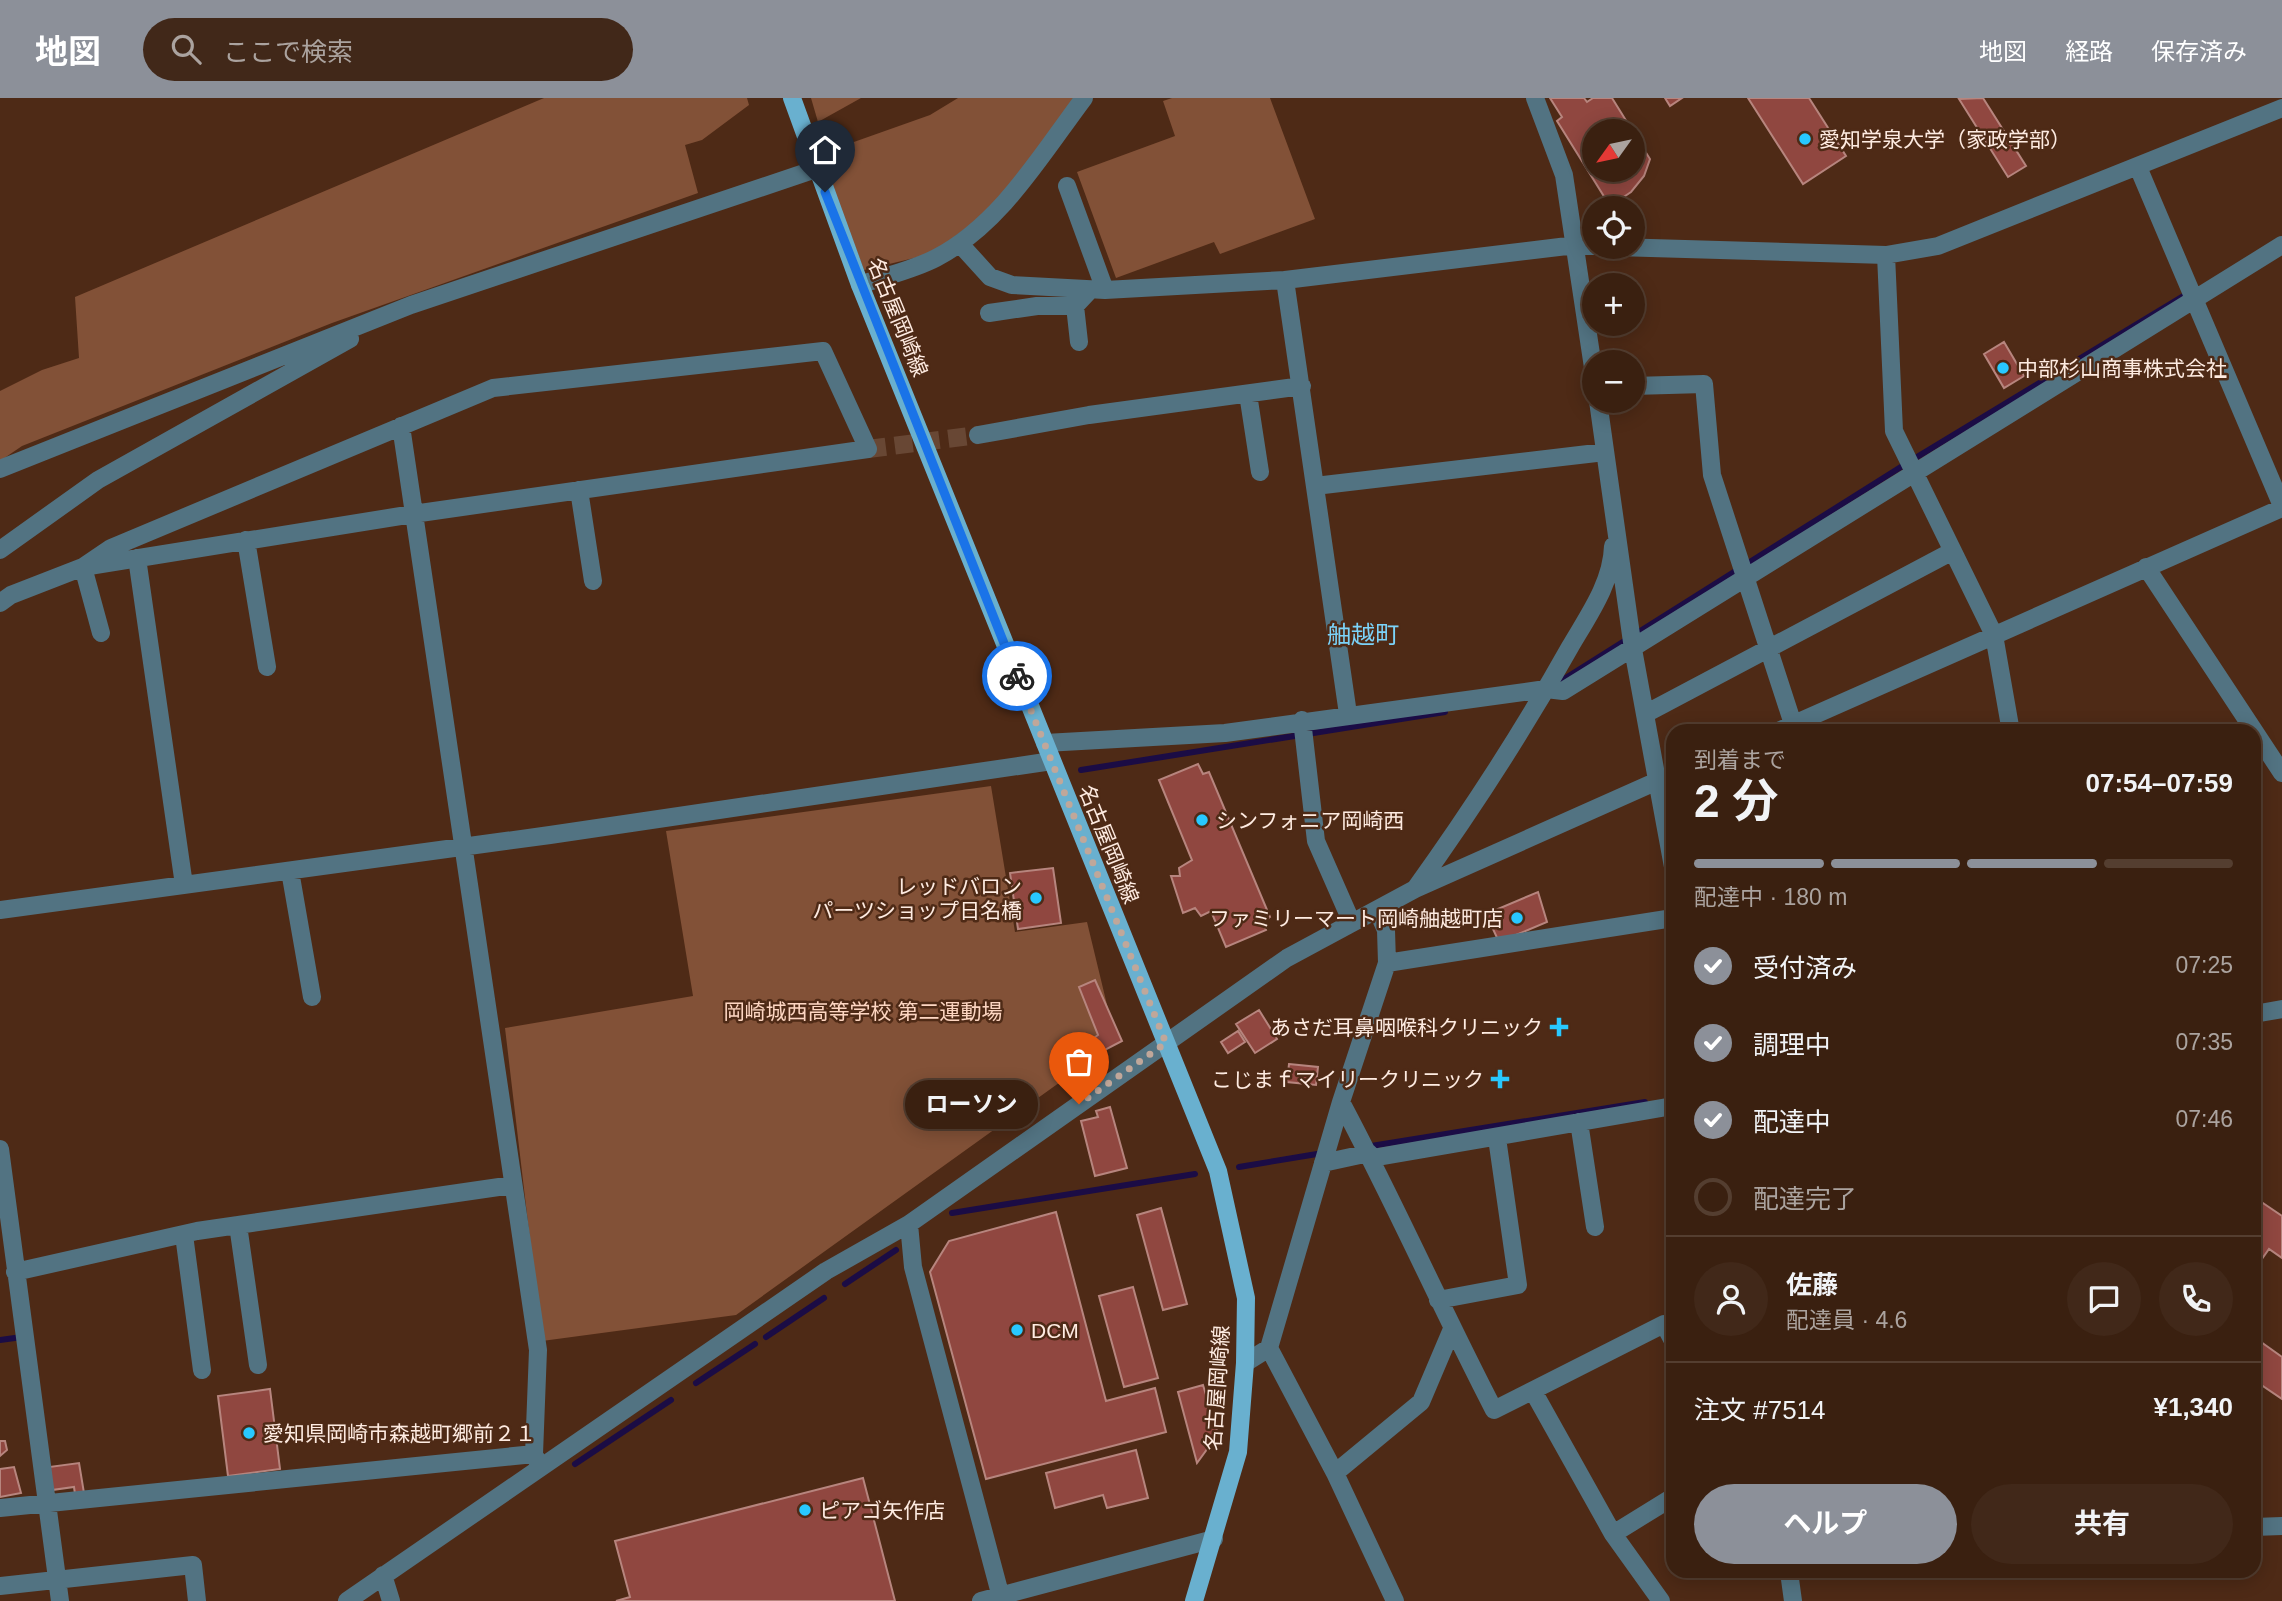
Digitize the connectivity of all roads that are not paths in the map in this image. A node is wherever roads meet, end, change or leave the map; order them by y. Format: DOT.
graph roads {
  1 [pos="792,98"];
  2 [pos="1084,98"];
  3 [pos="1535,98"];
  4 [pos="2282,108"];
  5 [pos="2138,167"];
  6 [pos="816,169"];
  7 [pos="1067,186"];
  8 [pos="1582,236"];
  9 [pos="960,244"];
  10 [pos="2282,245"];
  11 [pos="1582,246"];
  12 [pos="1645,248"];
  13 [pos="1886,255"];
  14 [pos="1586,259"];
  15 [pos="1285,280"];
  16 [pos="860,285"];
  17 [pos="1097,290"];
  18 [pos="2195,300"];
  19 [pos="411,305"];
  20 [pos="1075,306"];
  21 [pos="989,313"];
  22 [pos="1079,342"];
  23 [pos="1592,350"];
  24 [pos="1303,386"];
  25 [pos="1645,386"];
  26 [pos="1248,394"];
  27 [pos="1600,413"];
  28 [pos="401,426"];
  29 [pos="978,435"];
  30 [pos="1605,452"];
  31 [pos="0,469"];
  32 [pos="1915,471"];
  33 [pos="1260,472"];
  34 [pos="1315,486"];
  35 [pos="579,490"];
  36 [pos="1613,495"];
  37 [pos="2282,507"];
  38 [pos="413,514"];
  39 [pos="246,540"];
  40 [pos="0,550"];
  41 [pos="1951,552"];
  42 [pos="137,558"];
  43 [pos="83,567"];
  44 [pos="2146,568"];
  45 [pos="1745,578"];
  46 [pos="593,581"];
  47 [pos="0,603"];
  48 [pos="101,634"];
  49 [pos="1994,635"];
  50 [pos="1633,649"];
  51 [pos="1768,649"];
  52 [pos="267,667"];
  53 [pos="1546,689"];
  54 [pos="1348,714"];
  55 [pos="1645,714"];
  56 [pos="1302,720"];
  57 [pos="1793,724"];
  58 [pos="2010,724"];
  59 [pos="2249,724"];
  60 [pos="2261,741"];
  61 [pos="1045,743"];
  62 [pos="1052,761"];
  63 [pos="2282,773"];
  64 [pos="1666,777"];
  65 [pos="463,846"];
  66 [pos="290,871"];
  67 [pos="184,885"];
  68 [pos="1415,889"];
  69 [pos="0,910"];
  70 [pos="1378,912"];
  71 [pos="1666,919"];
  72 [pos="1352,923"];
  73 [pos="1387,963"];
  74 [pos="312,997"];
  75 [pos="2282,1009"];
  76 [pos="2261,1013"];
  77 [pos="1166,1043"];
  78 [pos="1341,1102"];
  79 [pos="1666,1107"];
  80 [pos="1579,1122"];
  81 [pos="1497,1138"];
  82 [pos="0,1149"];
  83 [pos="1368,1151"];
  84 [pos="1325,1156"];
  85 [pos="512,1185"];
  86 [pos="5,1224"];
  87 [pos="909,1224"];
  88 [pos="238,1225"];
  89 [pos="1595,1227"];
  90 [pos="184,1234"];
  91 [pos="15,1272"];
  92 [pos="1438,1300"];
  93 [pos="1666,1328"];
  94 [pos="1452,1329"];
  95 [pos="1269,1348"];
  96 [pos="1245,1363"];
  97 [pos="258,1365"];
  98 [pos="202,1370"];
  99 [pos="1533,1391"];
  100 [pos="537,1461"];
  101 [pos="1335,1474"];
  102 [pos="1666,1501"];
  103 [pos="45,1504"];
  104 [pos="0,1508"];
  105 [pos="2282,1526"];
  106 [pos="2261,1527"];
  107 [pos="1613,1534"];
  108 [pos="1214,1539"];
  109 [pos="383,1575"];
  110 [pos="57,1577"];
  111 [pos="1790,1578"];
  112 [pos="0,1586"];
  113 [pos="1002,1598"];
  114 [pos="60,1601"];
  115 [pos="197,1601"];
  116 [pos="347,1601"];
  117 [pos="391,1601"];
  118 [pos="981,1601"];
  119 [pos="1194,1601"];
  120 [pos="1395,1601"];
  121 [pos="1661,1601"];
  122 [pos="1793,1601"];
  1 -- 6 [label="main road, 名古屋岡崎線"];
  2 -- 9 [label="street"];
  3 -- 8 [label="street"];
  4 -- 5 [label="street"];
  5 -- 13 [label="street"];
  5 -- 18 [label="street"];
  6 -- 16 [label="main road, 名古屋岡崎線"];
  6 -- 19 [label="street"];
  7 -- 17 [label="street"];
  9 -- 16 [label="street"];
  9 -- 17 [label="street"];
  10 -- 18 [label="street"];
  11 -- 15 [label="street"];
  12 -- 13 [label="street"];
  13 -- 32 [label="street"];
  14 -- 23 [label="street"];
  15 -- 17 [label="street"];
  15 -- 24 [label="street"];
  16 -- 61 [label="main road, 名古屋岡崎線"];
  17 -- 20 [label="street"];
  18 -- 32 [label="street"];
  18 -- 37 [label="street"];
  19 -- 31 [label="street"];
  19 -- 40 [label="street"];
  20 -- 21 [label="street"];
  20 -- 22 [label="street"];
  24 -- 26 [label="street"];
  24 -- 34 [label="street"];
  25 -- 45 [label="street"];
  26 -- 29 [label="street"];
  26 -- 33 [label="street"];
  27 -- 30 [label="street"];
  28 -- 35 [label="street"];
  28 -- 38 [label="street"];
  28 -- 43 [label="street"];
  30 -- 34 [label="street"];
  30 -- 36 [label="street"];
  32 -- 41 [label="street"];
  32 -- 45 [label="street"];
  34 -- 54 [label="street"];
  35 -- 38 [label="street"];
  35 -- 46 [label="street"];
  36 -- 50 [label="street"];
  36 -- 53 [label="street"];
  37 -- 44 [label="street"];
  38 -- 39 [label="street"];
  38 -- 65 [label="street"];
  39 -- 42 [label="street"];
  39 -- 52 [label="street"];
  41 -- 49 [label="street"];
  41 -- 51 [label="street"];
  42 -- 43 [label="street"];
  42 -- 67 [label="street"];
  43 -- 47 [label="street"];
  43 -- 48 [label="street"];
  44 -- 49 [label="street"];
  44 -- 59 [label="street"];
  45 -- 50 [label="street"];
  45 -- 51 [label="street"];
  49 -- 57 [label="street"];
  49 -- 58 [label="street"];
  50 -- 53 [label="street"];
  50 -- 55 [label="street"];
  51 -- 55 [label="street"];
  51 -- 57 [label="street"];
  53 -- 54 [label="street"];
  53 -- 68 [label="street"];
  54 -- 56 [label="street"];
  55 -- 64 [label="street"];
  56 -- 61 [label="street"];
  56 -- 72 [label="street"];
  60 -- 63 [label="street"];
  61 -- 62 [label="main road, 名古屋岡崎線"];
  62 -- 65 [label="street"];
  62 -- 77 [label="main road, 名古屋岡崎線"];
  64 -- 68 [label="street"];
  65 -- 66 [label="street"];
  65 -- 85 [label="street"];
  66 -- 67 [label="street"];
  66 -- 74 [label="street"];
  67 -- 69 [label="street"];
  68 -- 70 [label="street"];
  70 -- 72 [label="street"];
  70 -- 73 [label="street"];
  71 -- 73 [label="street"];
  72 -- 77 [label="street"];
  73 -- 78 [label="street"];
  75 -- 76 [label="street"];
  77 -- 87 [label="street"];
  77 -- 96 [label="main road, 名古屋岡崎線"];
  78 -- 83 [label="street"];
  78 -- 84 [label="street"];
  79 -- 80 [label="street"];
  80 -- 81 [label="street"];
  80 -- 89 [label="street"];
  81 -- 83 [label="street"];
  81 -- 92 [label="street"];
  82 -- 86 [label="street"];
  83 -- 84 [label="street"];
  83 -- 92 [label="street"];
  84 -- 95 [label="street"];
  85 -- 88 [label="street"];
  85 -- 100 [label="street"];
  86 -- 91 [label="street"];
  87 -- 100 [label="street"];
  87 -- 113 [label="street"];
  88 -- 90 [label="street"];
  88 -- 97 [label="street"];
  90 -- 91 [label="street"];
  90 -- 98 [label="street"];
  91 -- 103 [label="street"];
  92 -- 94 [label="street"];
  93 -- 99 [label="street"];
  94 -- 99 [label="street"];
  94 -- 101 [label="street"];
  95 -- 96 [label="street"];
  95 -- 101 [label="street"];
  96 -- 108 [label="main road, 名古屋岡崎線"];
  99 -- 107 [label="street"];
  100 -- 103 [label="street"];
  100 -- 109 [label="street"];
  101 -- 120 [label="street"];
  102 -- 107 [label="street"];
  103 -- 104 [label="street"];
  103 -- 110 [label="street"];
  105 -- 106 [label="street"];
  107 -- 121 [label="street"];
  108 -- 113 [label="street"];
  108 -- 119 [label="main road, 名古屋岡崎線"];
  109 -- 116 [label="street"];
  109 -- 117 [label="street"];
  110 -- 112 [label="street"];
  110 -- 114 [label="street"];
  110 -- 115 [label="street"];
  111 -- 122 [label="street"];
  113 -- 118 [label="street"];
}
